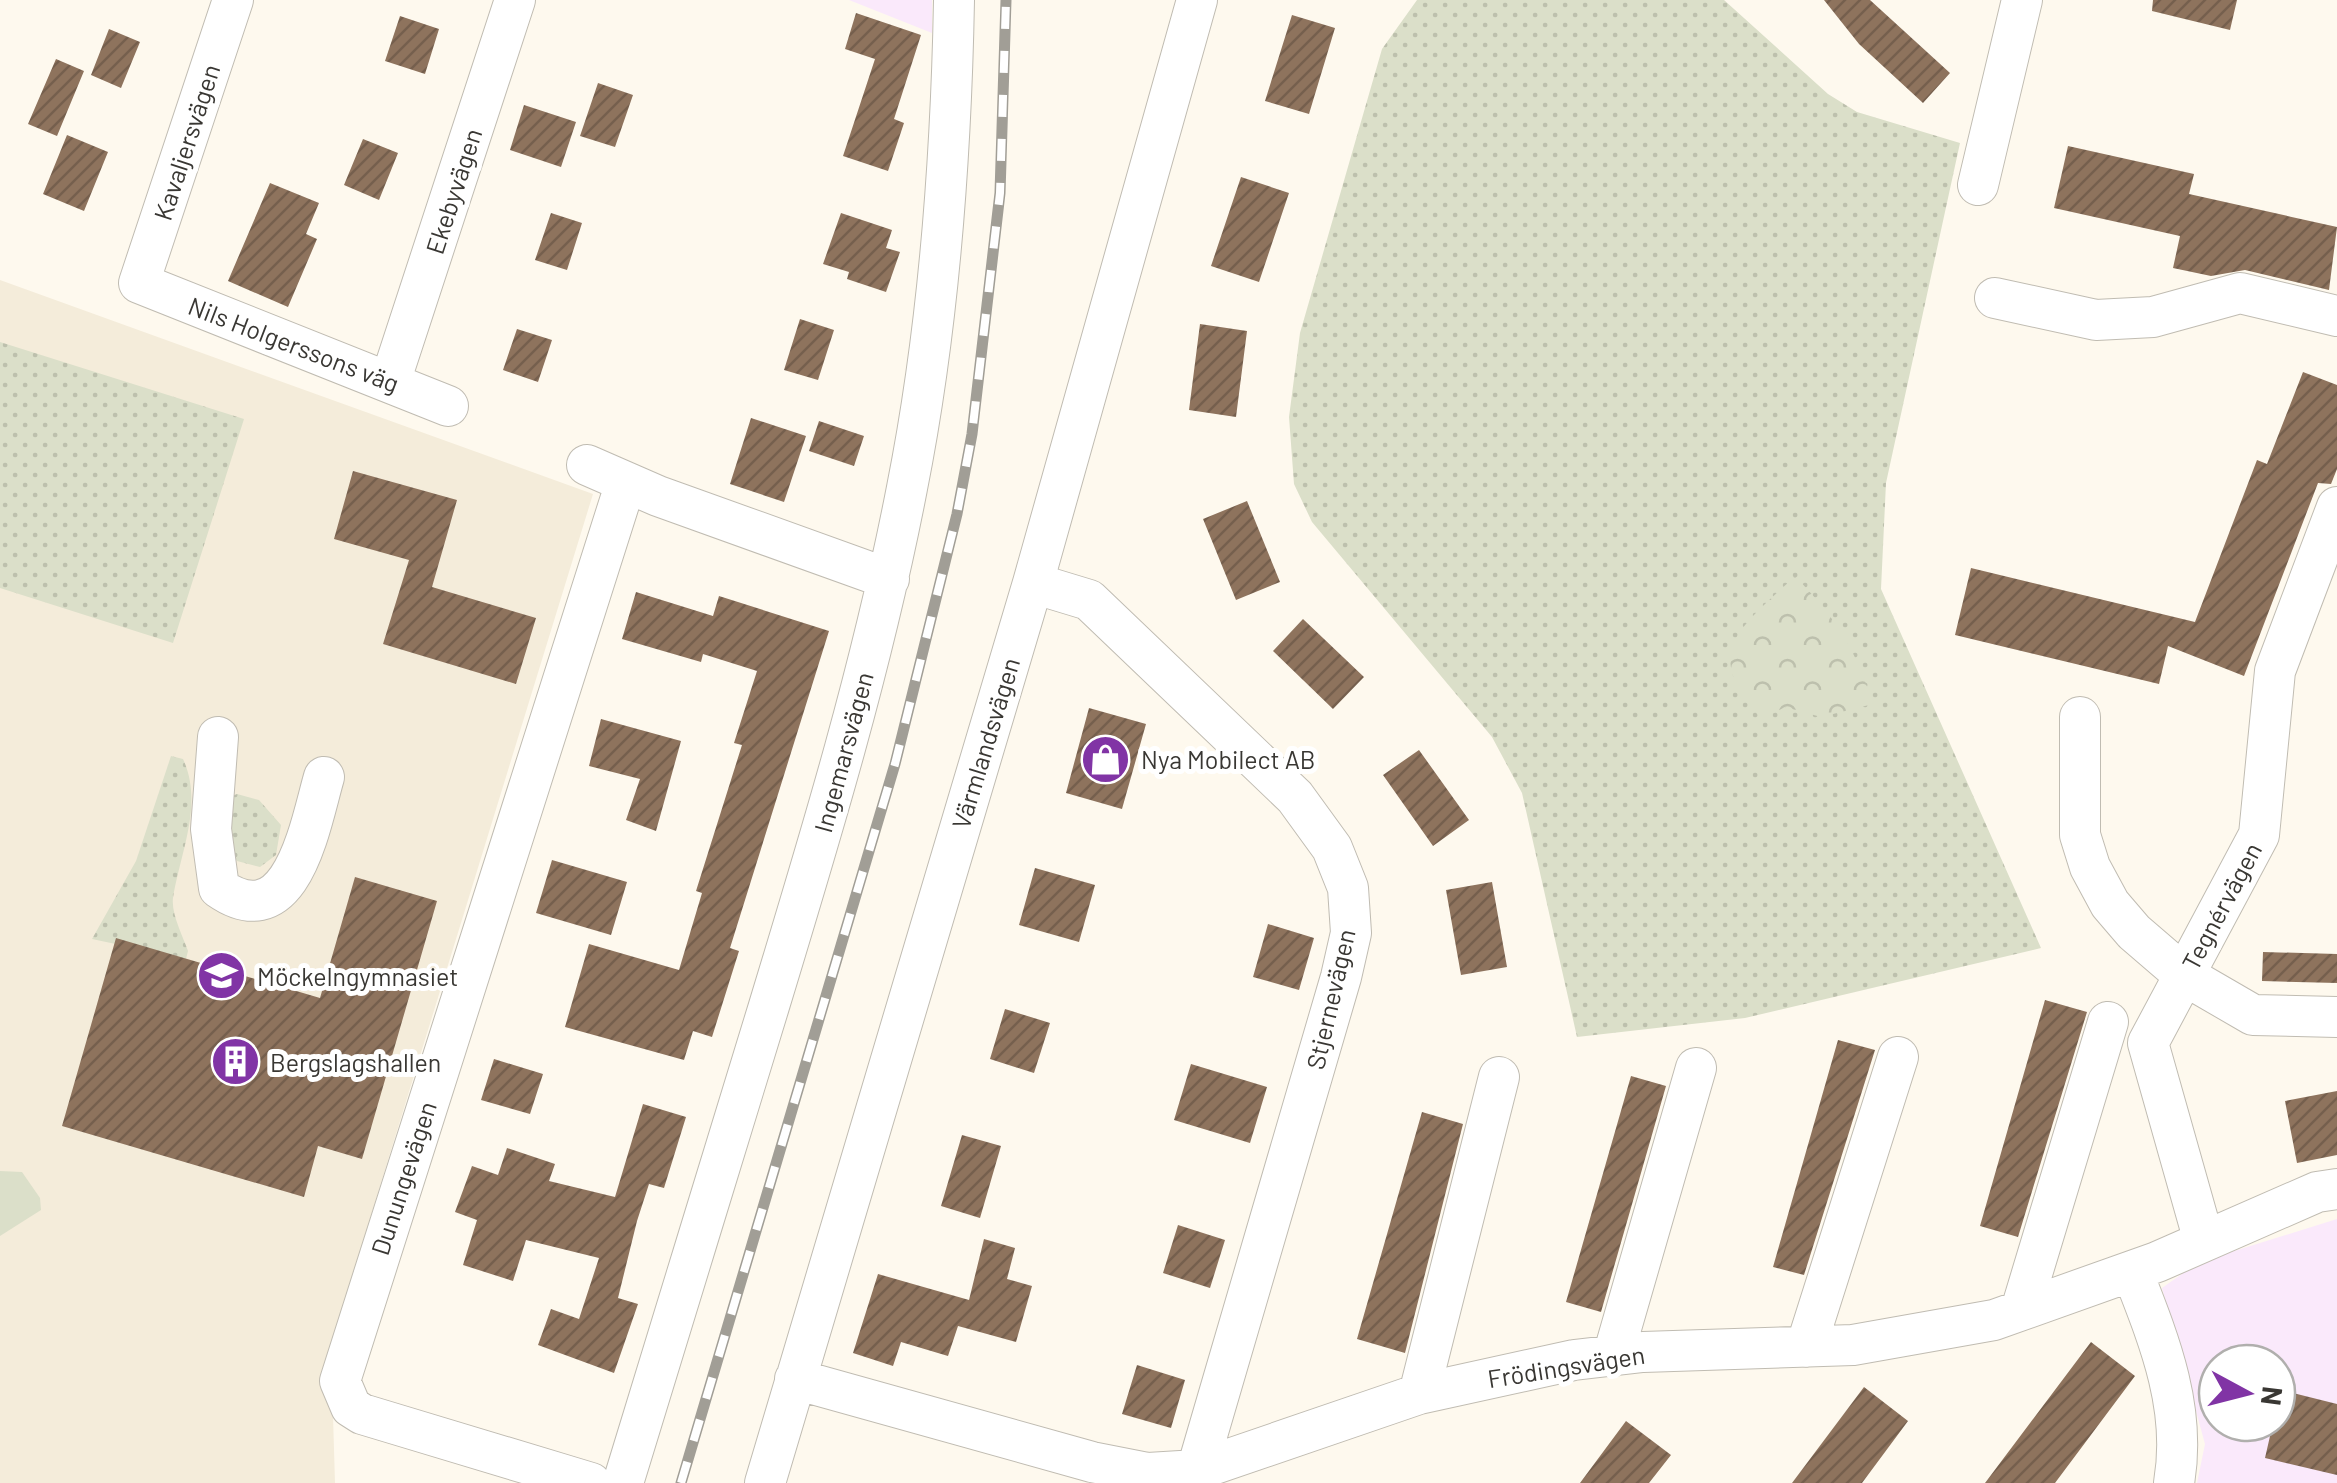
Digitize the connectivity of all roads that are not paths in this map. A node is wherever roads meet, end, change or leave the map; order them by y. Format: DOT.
graph roads {
  1 [pos="233,0"];
  2 [pos="514,0"];
  3 [pos="954,0"];
  4 [pos="1196,0"];
  5 [pos="2022,0"];
  6 [pos="1978,185"];
  7 [pos="138,283"];
  8 [pos="1995,298"];
  9 [pos="2337,316"];
  10 [pos="390,382"];
  11 [pos="448,406"];
  12 [pos="587,465"];
  13 [pos="626,482"];
  14 [pos="2337,507"];
  15 [pos="889,580"];
  16 [pos="1033,583"];
  17 [pos="2080,718"];
  18 [pos="218,738"];
  19 [pos="324,777"];
  20 [pos="2184,974"];
  21 [pos="2337,1017"];
  22 [pos="2108,1022"];
  23 [pos="1898,1057"];
  24 [pos="1696,1068"];
  25 [pos="1500,1078"];
  26 [pos="2337,1189"];
  27 [pos="2204,1241"];
  28 [pos="2132,1272"];
  29 [pos="2021,1310"];
  30 [pos="1806,1347"];
  31 [pos="1614,1356"];
  32 [pos="795,1380"];
  33 [pos="1419,1394"];
  34 [pos="1195,1477"];
  35 [pos="591,1483"];
  36 [pos="624,1483"];
  37 [pos="765,1483"];
  38 [pos="2174,1483"];
  1 -- 7 [label="street, Kavaljersvägen"];
  2 -- 10 [label="street, Ekebyvägen"];
  3 -- 15 [label="street, Ingemarsvägen"];
  4 -- 16 [label="street, Värmlandsvägen"];
  5 -- 6 [label="street"];
  7 -- 10 [label="street, Nils Holgerssons väg"];
  8 -- 9 [label="street"];
  10 -- 11 [label="street, Nils Holgerssons väg"];
  12 -- 13 [label="street"];
  13 -- 15 [label="street"];
  13 -- 35 [label="street, Dunungevägen"];
  14 -- 20 [label="street, Tegnérvägen"];
  15 -- 36 [label="street, Ingemarsvägen"];
  16 -- 32 [label="street, Värmlandsvägen"];
  16 -- 34 [label="street, Stjernevägen"];
  17 -- 20 [label="street"];
  18 -- 19 [label="street"];
  20 -- 21 [label="street"];
  20 -- 27 [label="street, Tegnérvägen"];
  22 -- 29 [label="street"];
  23 -- 30 [label="street"];
  24 -- 31 [label="street"];
  25 -- 33 [label="street"];
  26 -- 27 [label="street, Frödingsvägen"];
  27 -- 28 [label="street, Frödingsvägen"];
  28 -- 29 [label="street, Frödingsvägen"];
  28 -- 38 [label="street"];
  29 -- 30 [label="street, Frödingsvägen"];
  30 -- 31 [label="street, Frödingsvägen"];
  31 -- 33 [label="street, Frödingsvägen"];
  32 -- 34 [label="street, Frödingsvägen"];
  32 -- 37 [label="street, Värmlandsvägen"];
  33 -- 34 [label="street, Frödingsvägen"];
}
